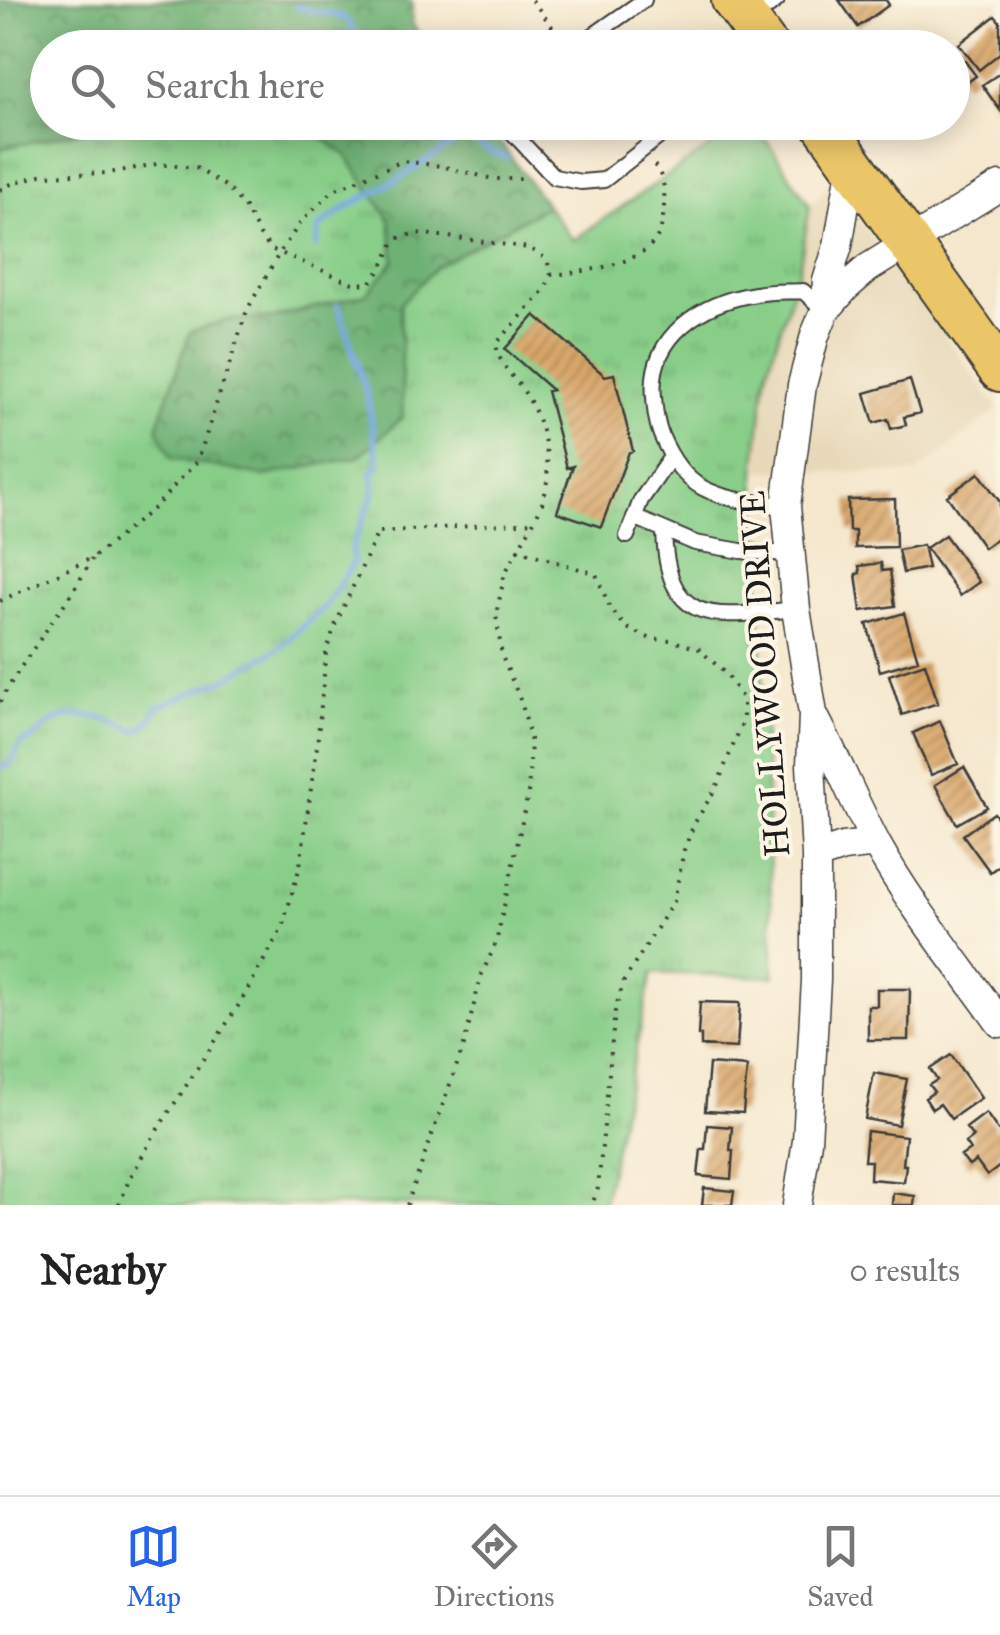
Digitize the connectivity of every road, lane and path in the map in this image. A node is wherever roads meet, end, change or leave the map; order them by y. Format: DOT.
graph roads {
  1 [pos="532,0"];
  2 [pos="644,0"];
  3 [pos="556,30"];
  4 [pos="598,30"];
  5 [pos="519,140"];
  6 [pos="655,140"];
  7 [pos="835,140"];
  8 [pos="852,164"];
  9 [pos="527,178"];
  10 [pos="664,178"];
  11 [pos="1000,186"];
  12 [pos="0,190"];
  13 [pos="909,242"];
  14 [pos="280,252"];
  15 [pos="551,275"];
  16 [pos="825,311"];
  17 [pos="1000,370"];
  18 [pos="671,458"];
  19 [pos="786,506"];
  20 [pos="634,517"];
  21 [pos="534,522"];
  22 [pos="664,531"];
  23 [pos="627,536"];
  24 [pos="518,550"];
  25 [pos="789,554"];
  26 [pos="94,557"];
  27 [pos="0,601"];
  28 [pos="796,609"];
  29 [pos="0,702"];
  30 [pos="813,714"];
  31 [pos="876,843"];
  32 [pos="816,856"];
  33 [pos="1000,1023"];
  34 [pos="119,1205"];
  35 [pos="408,1205"];
  36 [pos="592,1205"];
  37 [pos="798,1205"];
  1 -- 3 [label="path"];
  2 -- 4 [label="lane"];
  5 -- 6 [label="lane"];
  7 -- 8 [label="main road"];
  8 -- 13 [label="main road"];
  8 -- 16 [label="street"];
  9 -- 14 [label="path"];
  10 -- 15 [label="path"];
  11 -- 13 [label="street, HOLLYWOOD DRIVE"];
  12 -- 14 [label="path"];
  13 -- 16 [label="street, HOLLYWOOD DRIVE"];
  13 -- 17 [label="main road"];
  14 -- 15 [label="path"];
  14 -- 26 [label="path"];
  15 -- 21 [label="path"];
  16 -- 18 [label="lane"];
  16 -- 19 [label="street, HOLLYWOOD DRIVE"];
  18 -- 19 [label="lane"];
  18 -- 20 [label="lane"];
  19 -- 25 [label="street, HOLLYWOOD DRIVE"];
  20 -- 22 [label="lane"];
  20 -- 23 [label="lane"];
  21 -- 24 [label="path"];
  21 -- 34 [label="path"];
  22 -- 25 [label="lane"];
  22 -- 28 [label="lane"];
  24 -- 35 [label="path"];
  24 -- 36 [label="path"];
  25 -- 28 [label="street, HOLLYWOOD DRIVE"];
  26 -- 27 [label="path"];
  26 -- 29 [label="path"];
  28 -- 30 [label="street, HOLLYWOOD DRIVE"];
  30 -- 31 [label="street"];
  30 -- 32 [label="street, HOLLYWOOD DRIVE"];
  31 -- 32 [label="street"];
  31 -- 33 [label="street"];
  32 -- 37 [label="street, HOLLYWOOD DRIVE"];
}
